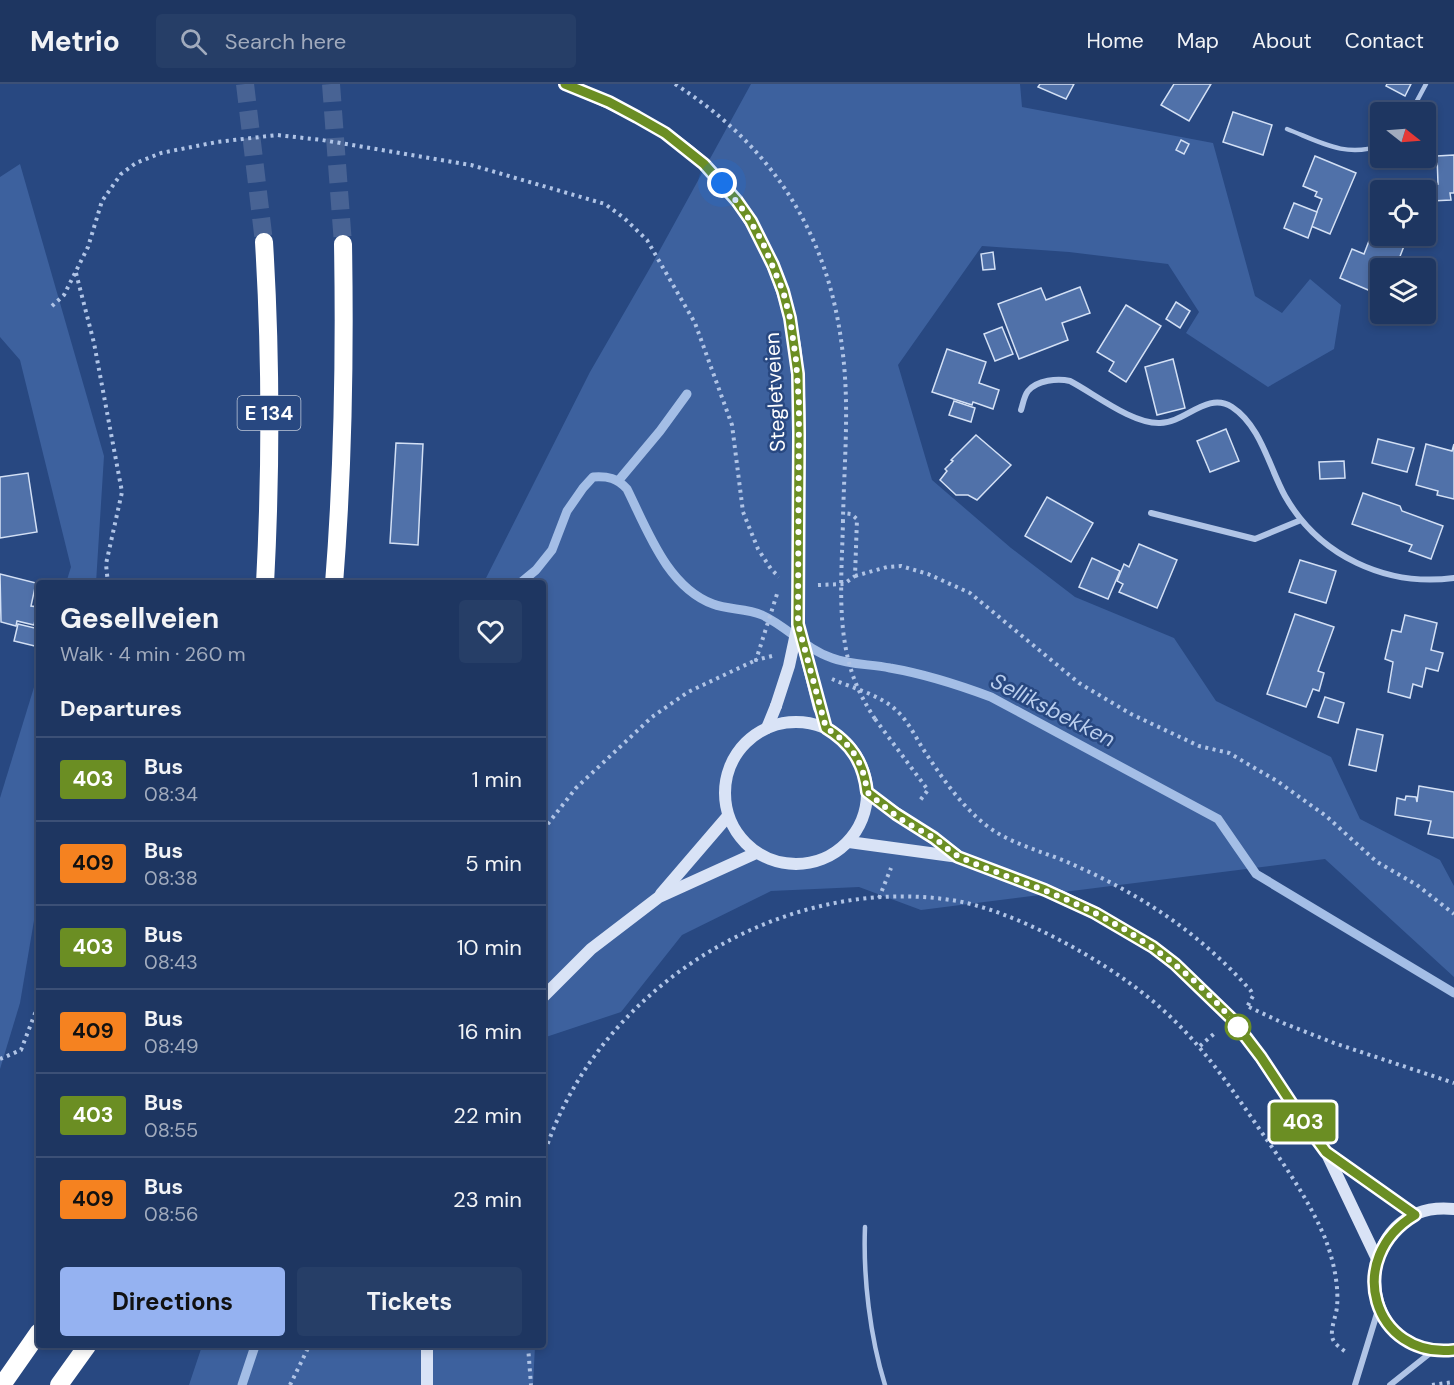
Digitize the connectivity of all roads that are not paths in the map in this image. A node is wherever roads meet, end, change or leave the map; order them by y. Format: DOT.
graph roads {
  1 [pos="565,84"];
  2 [pos="1426,84"];
  3 [pos="1416,102"];
  4 [pos="1287,129"];
  5 [pos="1370,149"];
  6 [pos="264,242"];
  7 [pos="343,244"];
  8 [pos="1021,410"];
  9 [pos="1151,513"];
  10 [pos="1301,520"];
  11 [pos="1454,578"];
  12 [pos="266,580"];
  13 [pos="334,580"];
  14 [pos="798,624"];
  15 [pos="767,728"];
  16 [pos="826,728"];
  17 [pos="867,792"];
  18 [pos="728,816"];
  19 [pos="849,842"];
  20 [pos="756,853"];
  21 [pos="958,857"];
  22 [pos="659,897"];
  23 [pos="546,994"];
  24 [pos="1326,1152"];
  25 [pos="1454,1209"];
  26 [pos="1415,1215"];
  27 [pos="865,1227"];
  28 [pos="1377,1259"];
  29 [pos="1379,1307"];
  30 [pos="36,1336"];
  31 [pos="86,1348"];
  32 [pos="427,1348"];
  33 [pos="1434,1350"];
  34 [pos="1454,1350"];
  35 [pos="2,1385"];
  36 [pos="59,1385"];
  37 [pos="427,1385"];
  38 [pos="885,1385"];
  39 [pos="1355,1385"];
  40 [pos="1390,1385"];
  1 -- 14 [label="main road, Stegletveien, bridge"];
  2 -- 3 [label="lane"];
  4 -- 5 [label="lane"];
  6 -- 12 [label="highway, E 134"];
  7 -- 13 [label="highway"];
  8 -- 10 [label="street"];
  9 -- 10 [label="street"];
  10 -- 11 [label="street"];
  14 -- 15 [label="main road, Stegletveien, bridge"];
  14 -- 16 [label="main road, Stegletveien, bridge"];
  15 -- 16 [label="main road"];
  15 -- 18 [label="main road"];
  16 -- 17 [label="main road"];
  17 -- 19 [label="main road"];
  17 -- 21 [label="main road"];
  18 -- 20 [label="main road"];
  18 -- 22 [label="main road"];
  19 -- 20 [label="main road"];
  19 -- 21 [label="main road"];
  20 -- 22 [label="main road"];
  21 -- 24 [label="main road"];
  22 -- 23 [label="main road"];
  24 -- 26 [label="main road"];
  24 -- 28 [label="main road"];
  25 -- 26 [label="main road"];
  26 -- 28 [label="main road"];
  27 -- 38 [label="lane"];
  28 -- 29 [label="main road"];
  29 -- 33 [label="main road"];
  29 -- 39 [label="street"];
  30 -- 35 [label="highway"];
  31 -- 36 [label="highway"];
  32 -- 37 [label="main road"];
  33 -- 34 [label="main road"];
  33 -- 40 [label="street"];
}
